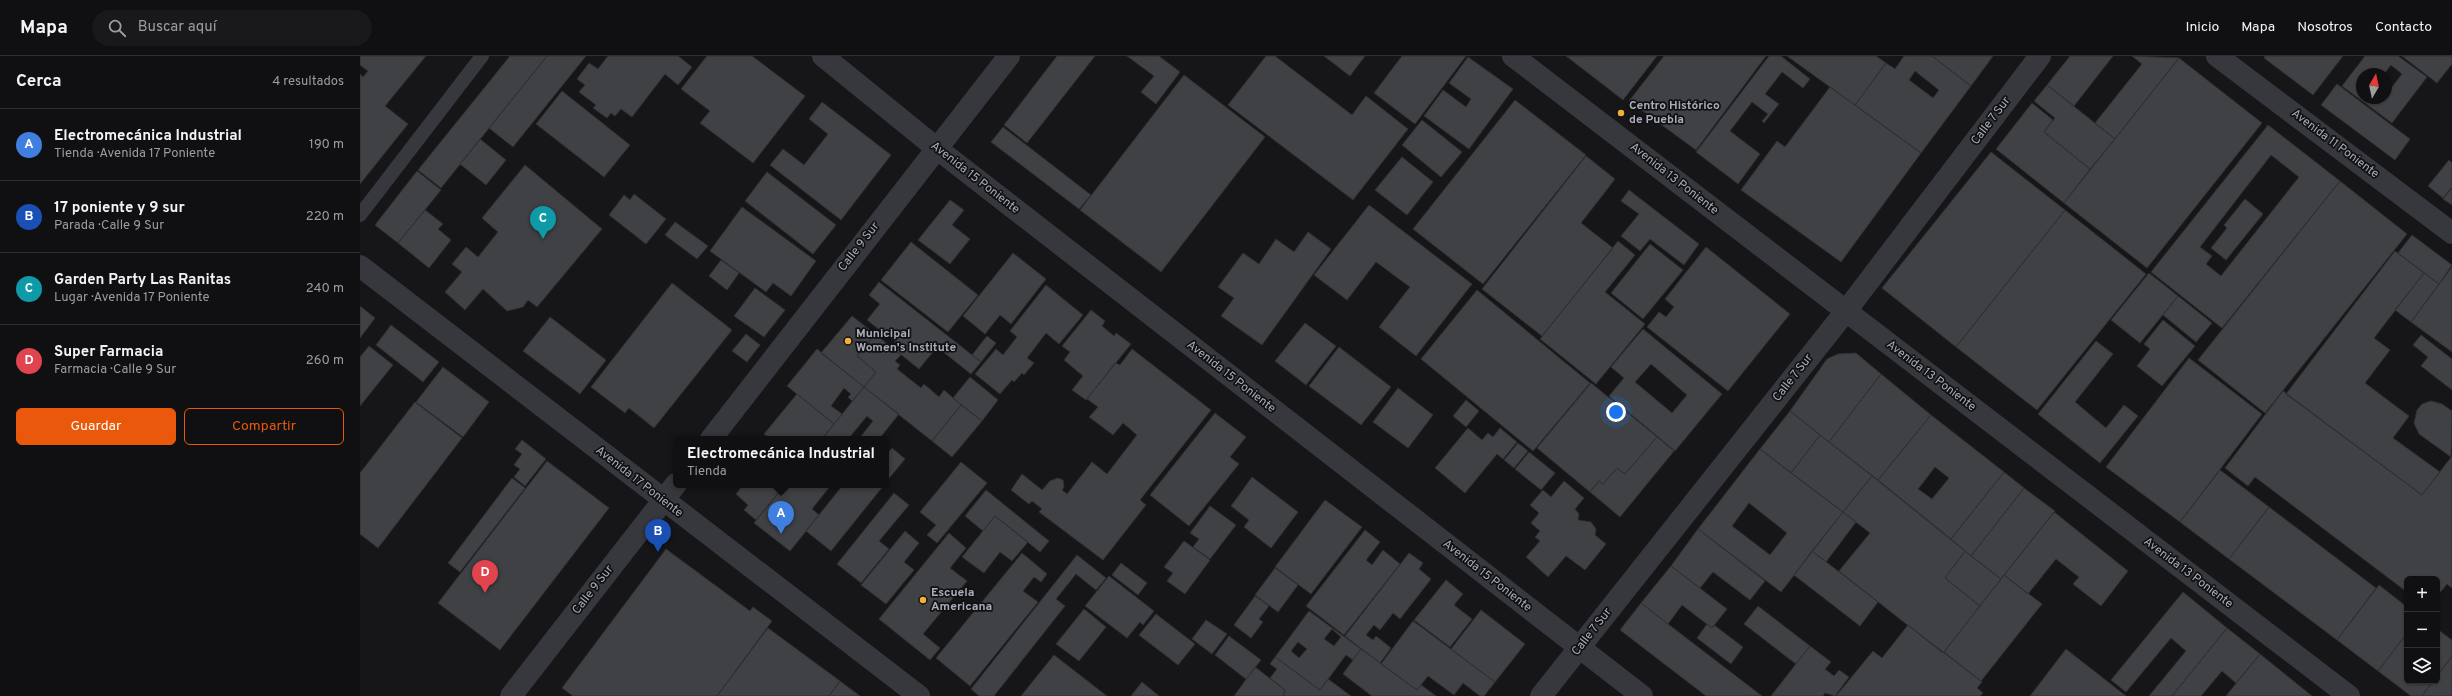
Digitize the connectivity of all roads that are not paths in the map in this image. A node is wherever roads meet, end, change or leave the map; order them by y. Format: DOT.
graph roads {
  1 [pos="482,56"];
  2 [pos="823,56"];
  3 [pos="1008,56"];
  4 [pos="1514,56"];
  5 [pos="2040,56"];
  6 [pos="2217,56"];
  7 [pos="935,147"];
  8 [pos="360,215"];
  9 [pos="2452,233"];
  10 [pos="360,266"];
  11 [pos="1846,311"];
  12 [pos="713,436"];
  13 [pos="670,492"];
  14 [pos="1579,648"];
  15 [pos="510,696"];
  16 [pos="919,696"];
  17 [pos="1541,696"];
  18 [pos="1642,696"];
  19 [pos="2349,696"];
  1 -- 8 [label="lane"];
  2 -- 7 [label="street, Avenida 15 Poniente"];
  3 -- 7 [label="street, Calle 9 Sur"];
  4 -- 11 [label="street, Avenida 13 Poniente"];
  5 -- 11 [label="street, Calle 7 Sur"];
  6 -- 9 [label="street, Avenida 11 Poniente"];
  7 -- 12 [label="street, Calle 9 Sur"];
  7 -- 14 [label="street, Avenida 15 Poniente"];
  10 -- 13 [label="street, Avenida 17 Poniente"];
  11 -- 14 [label="street, Calle 7 Sur"];
  11 -- 19 [label="street, Avenida 13 Poniente"];
  13 -- 15 [label="street, Calle 9 Sur"];
  13 -- 16 [label="street, Avenida 17 Poniente"];
  14 -- 17 [label="street, Calle 7 Sur"];
  14 -- 18 [label="street, Avenida 15 Poniente"];
}
